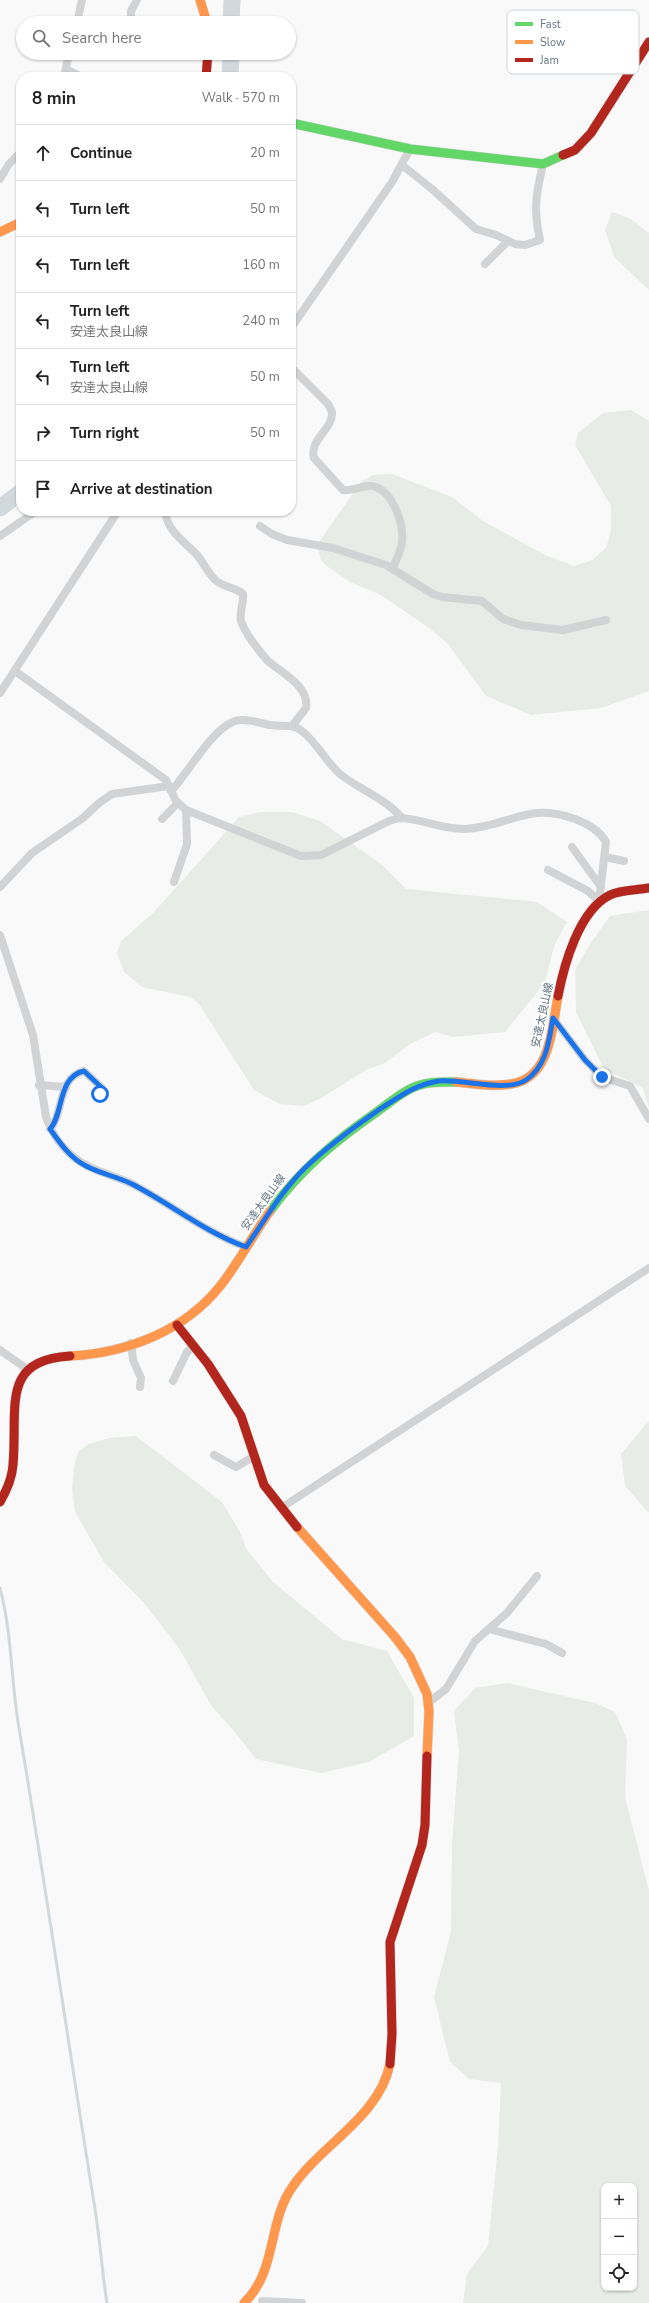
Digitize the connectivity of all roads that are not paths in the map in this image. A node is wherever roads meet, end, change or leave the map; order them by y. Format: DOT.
graph roads {
  1 [pos="82,0"];
  2 [pos="136,0"];
  3 [pos="200,0"];
  4 [pos="79,16"];
  5 [pos="131,16"];
  6 [pos="204,16"];
  7 [pos="649,42"];
  8 [pos="639,58"];
  9 [pos="68,60"];
  10 [pos="207,60"];
  11 [pos="65,72"];
  12 [pos="206,72"];
  13 [pos="629,74"];
  14 [pos="296,124"];
  15 [pos="410,150"];
  16 [pos="16,157"];
  17 [pos="543,164"];
  18 [pos="402,165"];
  19 [pos="0,179"];
  20 [pos="16,224"];
  21 [pos="0,232"];
  22 [pos="508,241"];
  23 [pos="486,264"];
  24 [pos="296,321"];
  25 [pos="296,372"];
  26 [pos="29,516"];
  27 [pos="115,516"];
  28 [pos="166,516"];
  29 [pos="260,526"];
  30 [pos="0,536"];
  31 [pos="393,568"];
  32 [pos="606,620"];
  33 [pos="15,671"];
  34 [pos="0,693"];
  35 [pos="292,726"];
  36 [pos="170,788"];
  37 [pos="178,803"];
  38 [pos="186,810"];
  39 [pos="162,818"];
  40 [pos="402,818"];
  41 [pos="572,847"];
  42 [pos="605,857"];
  43 [pos="624,861"];
  44 [pos="548,870"];
  45 [pos="174,882"];
  46 [pos="0,887"];
  47 [pos="601,887"];
  48 [pos="649,888"];
  49 [pos="600,901"];
  50 [pos="0,935"];
  51 [pos="553,1018"];
  52 [pos="39,1085"];
  53 [pos="66,1087"];
  54 [pos="100,1094"];
  55 [pos="649,1119"];
  56 [pos="50,1129"];
  57 [pos="246,1247"];
  58 [pos="649,1268"];
  59 [pos="177,1325"];
  60 [pos="131,1343"];
  61 [pos="194,1346"];
  62 [pos="0,1350"];
  63 [pos="24,1367"];
  64 [pos="173,1381"];
  65 [pos="140,1387"];
  66 [pos="214,1456"];
  67 [pos="253,1457"];
  68 [pos="0,1502"];
  69 [pos="281,1508"];
  70 [pos="537,1576"];
  71 [pos="489,1629"];
  72 [pos="562,1653"];
  73 [pos="428,1703"];
  74 [pos="256,2292"];
  75 [pos="262,2302"];
  76 [pos="244,2303"];
  77 [pos="302,2303"];
  1 -- 4 [label="street"];
  2 -- 5 [label="street"];
  3 -- 6 [label="street"];
  7 -- 8 [label="street"];
  9 -- 11 [label="street"];
  10 -- 12 [label="street"];
  13 -- 17 [label="street"];
  14 -- 15 [label="street"];
  15 -- 17 [label="street"];
  15 -- 18 [label="street"];
  16 -- 19 [label="street"];
  17 -- 22 [label="street"];
  18 -- 22 [label="street"];
  18 -- 24 [label="street"];
  20 -- 21 [label="street"];
  22 -- 23 [label="street"];
  25 -- 31 [label="street"];
  26 -- 30 [label="street"];
  27 -- 33 [label="street"];
  28 -- 35 [label="street"];
  29 -- 31 [label="street"];
  31 -- 32 [label="street"];
  33 -- 34 [label="street"];
  33 -- 36 [label="street"];
  35 -- 36 [label="street"];
  35 -- 40 [label="street"];
  36 -- 37 [label="street"];
  36 -- 46 [label="street"];
  37 -- 38 [label="street"];
  37 -- 39 [label="street"];
  38 -- 40 [label="street"];
  38 -- 45 [label="street"];
  40 -- 42 [label="street"];
  41 -- 47 [label="street"];
  42 -- 43 [label="street"];
  42 -- 47 [label="street"];
  44 -- 49 [label="street"];
  47 -- 49 [label="street"];
  48 -- 49 [label="street, 安達太良山線"];
  49 -- 51 [label="street, 安達太良山線"];
  50 -- 52 [label="street"];
  51 -- 55 [label="street"];
  51 -- 57 [label="street, 安達太良山線"];
  52 -- 53 [label="street"];
  52 -- 56 [label="street"];
  53 -- 54 [label="street"];
  53 -- 56 [label="street"];
  56 -- 57 [label="street"];
  57 -- 59 [label="street, 安達太良山線"];
  58 -- 69 [label="street"];
  59 -- 60 [label="street, 安達太良山線"];
  59 -- 61 [label="street"];
  60 -- 63 [label="street, 安達太良山線"];
  60 -- 65 [label="street"];
  61 -- 64 [label="street"];
  61 -- 67 [label="street"];
  62 -- 63 [label="street"];
  63 -- 68 [label="street, 安達太良山線"];
  66 -- 67 [label="street"];
  67 -- 69 [label="street"];
  69 -- 73 [label="street"];
  70 -- 71 [label="street"];
  71 -- 72 [label="street"];
  71 -- 73 [label="street"];
  73 -- 74 [label="street"];
  74 -- 75 [label="street"];
  74 -- 76 [label="street"];
  75 -- 77 [label="street"];
}
